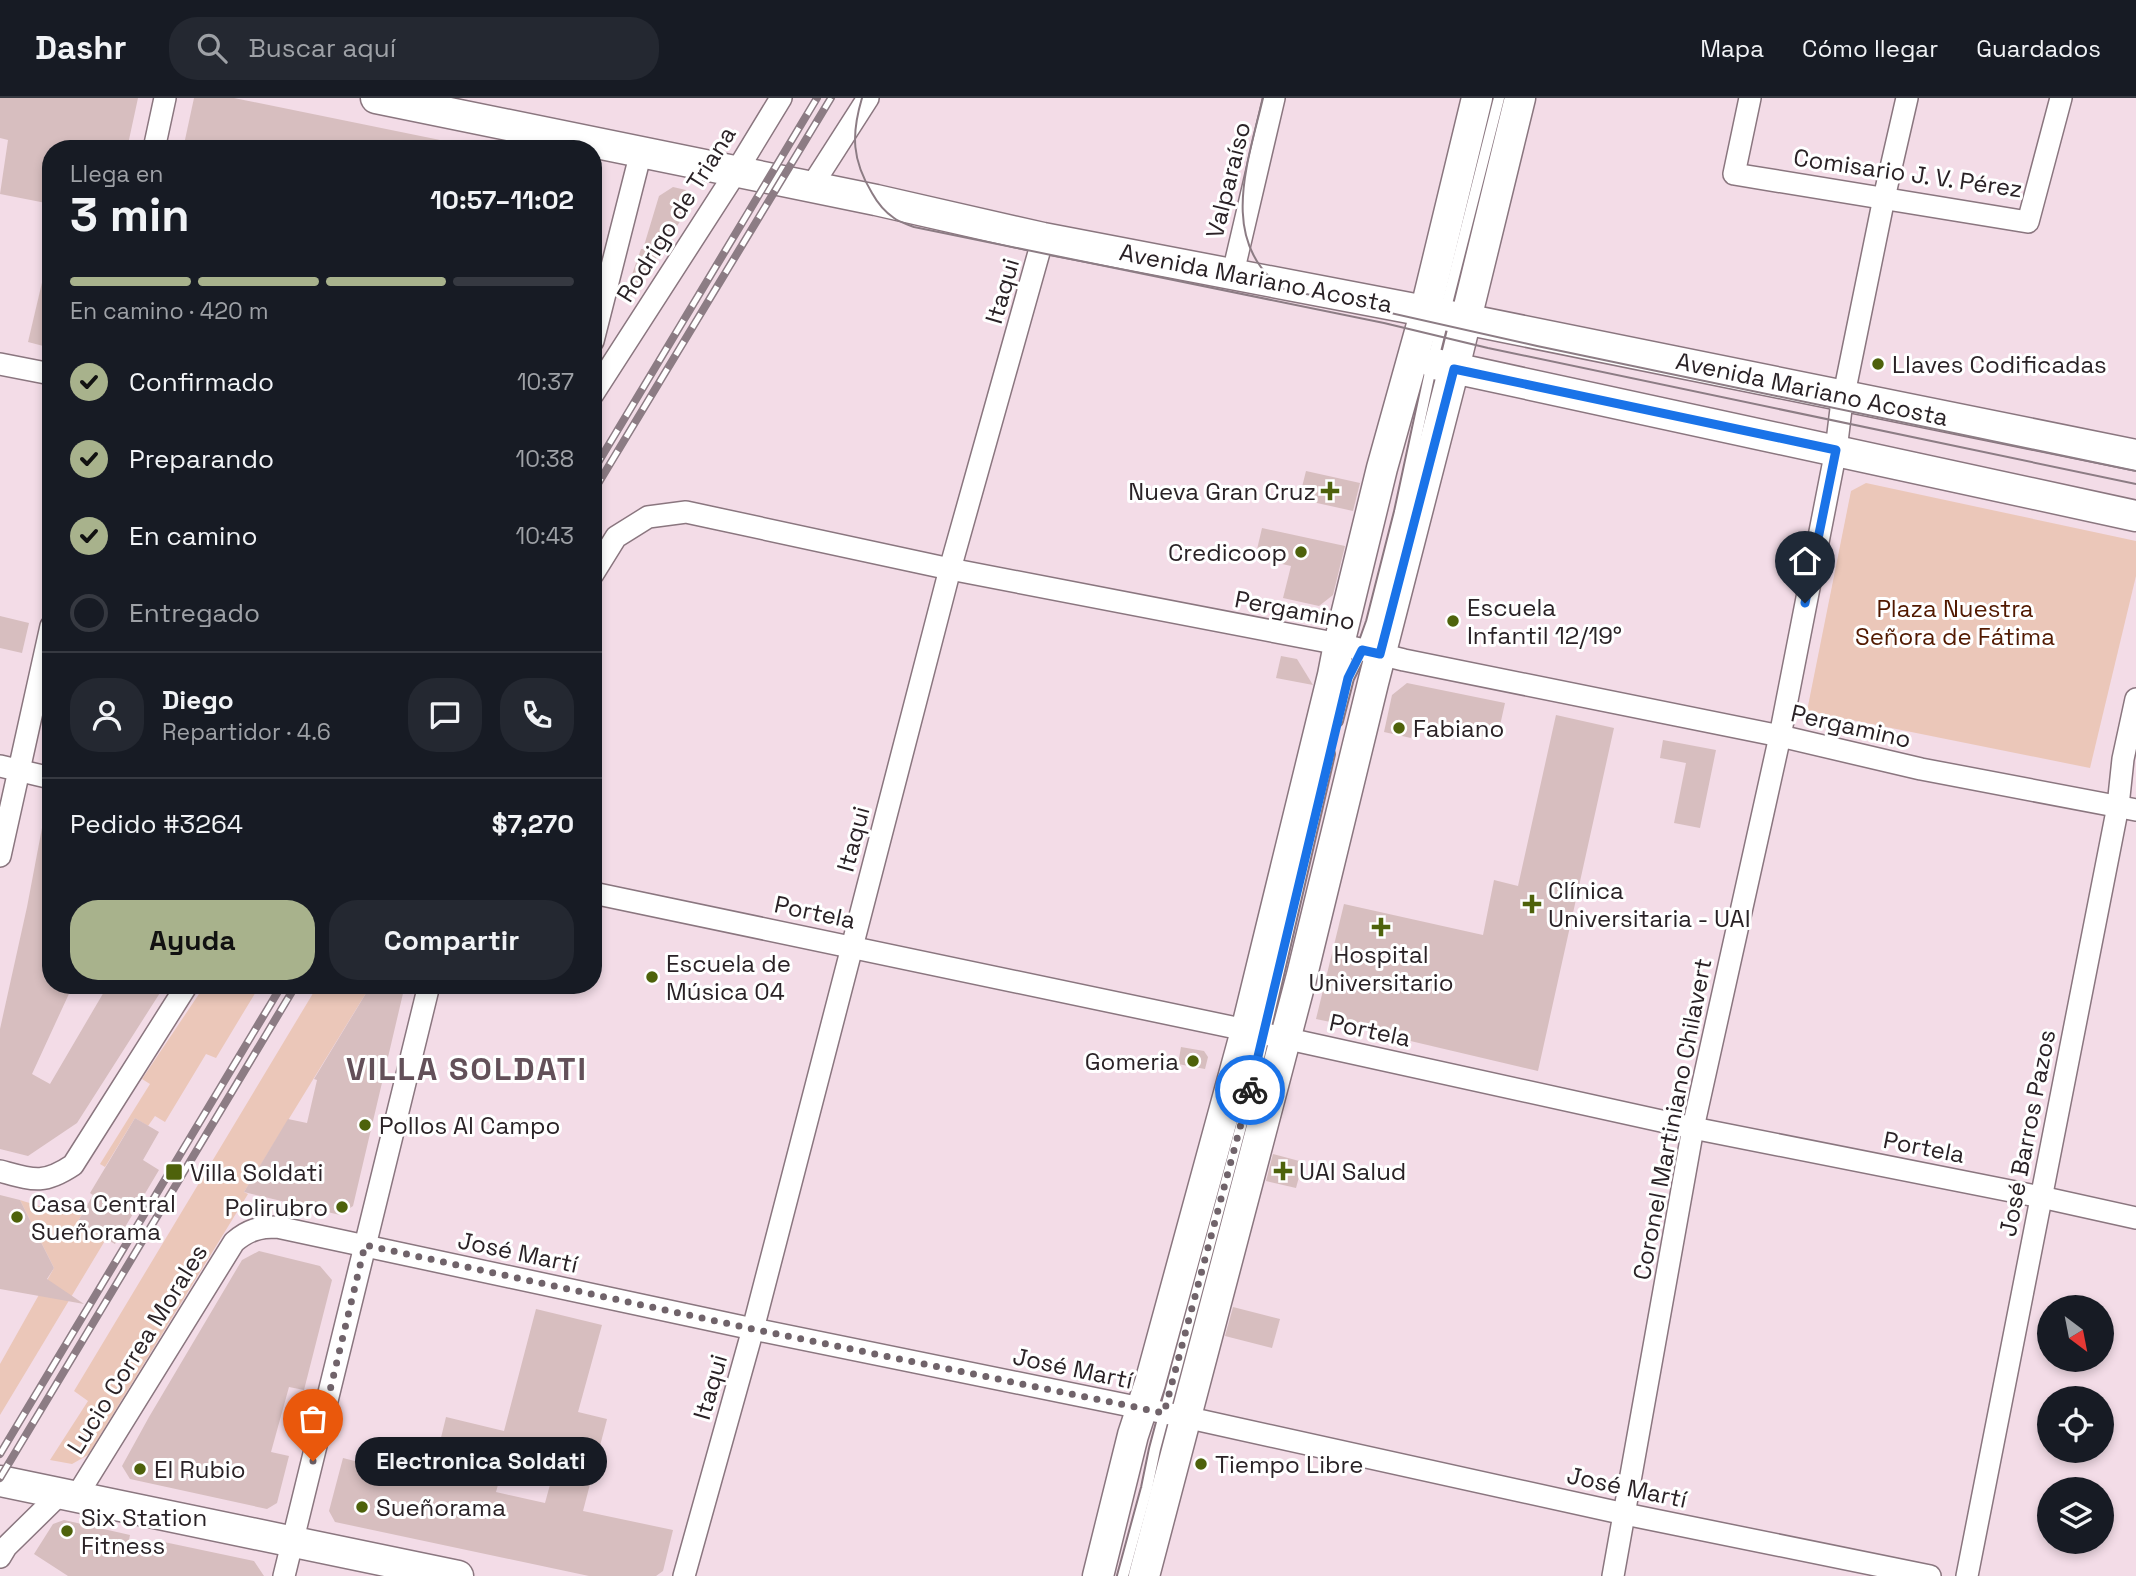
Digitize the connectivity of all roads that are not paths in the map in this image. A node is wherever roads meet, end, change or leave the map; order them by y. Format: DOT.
graph roads {
  1 [pos="165,98"];
  2 [pos="376,98"];
  3 [pos="780,98"];
  4 [pos="868,98"];
  5 [pos="1275,98"];
  6 [pos="1477,98"];
  7 [pos="1499,98"];
  8 [pos="1520,98"];
  9 [pos="1750,98"];
  10 [pos="1907,98"];
  11 [pos="2061,98"];
  12 [pos="156,140"];
  13 [pos="582,140"];
  14 [pos="602,144"];
  15 [pos="641,152"];
  16 [pos="736,172"];
  17 [pos="811,187"];
  18 [pos="1884,198"];
  19 [pos="1044,238"];
  20 [pos="1233,273"];
  21 [pos="602,306"];
  22 [pos="1445,315"];
  23 [pos="0,364"];
  24 [pos="1433,364"];
  25 [pos="42,372"];
  26 [pos="602,380"];
  27 [pos="1844,396"];
  28 [pos="1836,450"];
  29 [pos="2136,455"];
  30 [pos="2136,516"];
  31 [pos="602,560"];
  32 [pos="950,569"];
  33 [pos="1360,650"];
  34 [pos="42,657"];
  35 [pos="2136,699"];
  36 [pos="1335,728"];
  37 [pos="1780,736"];
  38 [pos="1332,741"];
  39 [pos="10,768"];
  40 [pos="42,776"];
  41 [pos="2127,808"];
  42 [pos="0,856"];
  43 [pos="602,895"];
  44 [pos="852,946"];
  45 [pos="181,994"];
  46 [pos="427,994"];
  47 [pos="1264,1035"];
  48 [pos="1693,1128"];
  49 [pos="0,1171"];
  50 [pos="2041,1197"];
  51 [pos="2136,1218"];
  52 [pos="246,1232"];
  53 [pos="365,1245"];
  54 [pos="753,1329"];
  55 [pos="1164,1413"];
  56 [pos="0,1481"];
  57 [pos="69,1495"];
  58 [pos="1625,1514"];
  59 [pos="293,1542"];
  60 [pos="0,1557"];
  61 [pos="284,1576"];
  62 [pos="458,1576"];
  63 [pos="684,1576"];
  64 [pos="1098,1576"];
  65 [pos="1123,1576"];
  66 [pos="1144,1576"];
  67 [pos="1613,1576"];
  68 [pos="1930,1576"];
  69 [pos="1968,1576"];
  1 -- 12 [label="street"];
  2 -- 13 [label="main road, Avenida Mariano Acosta"];
  3 -- 16 [label="street, Rodrigo de Triana"];
  4 -- 17 [label="street"];
  5 -- 20 [label="street, Valparaíso"];
  6 -- 22 [label="main road"];
  7 -- 22 [label="lane"];
  8 -- 22 [label="main road"];
  9 -- 18 [label="street, Comisario J. V. Pérez"];
  10 -- 18 [label="street, Coronel Martiniano Chilavert"];
  11 -- 18 [label="street, Comisario J. V. Pérez"];
  14 -- 15 [label="main road, Avenida Mariano Acosta"];
  15 -- 16 [label="main road, Avenida Mariano Acosta"];
  15 -- 21 [label="street"];
  16 -- 17 [label="main road, Avenida Mariano Acosta"];
  16 -- 26 [label="street, Rodrigo de Triana"];
  17 -- 19 [label="main road, Avenida Mariano Acosta"];
  18 -- 27 [label="street, Coronel Martiniano Chilavert"];
  19 -- 20 [label="main road, Avenida Mariano Acosta"];
  19 -- 32 [label="street, Itaqui"];
  20 -- 22 [label="main road, Avenida Mariano Acosta"];
  22 -- 24 [label="main road"];
  22 -- 24 [label="main road"];
  22 -- 27 [label="main road, Avenida Mariano Acosta"];
  23 -- 25 [label="street"];
  24 -- 28 [label="main road"];
  24 -- 33 [label="main road"];
  24 -- 33 [label="main road"];
  27 -- 28 [label="street, Coronel Martiniano Chilavert"];
  27 -- 29 [label="main road, Avenida Mariano Acosta"];
  28 -- 30 [label="main road"];
  28 -- 37 [label="street, Coronel Martiniano Chilavert"];
  31 -- 32 [label="street, Pergamino"];
  32 -- 33 [label="street, Pergamino"];
  32 -- 44 [label="street, Itaqui"];
  33 -- 36 [label="lane"];
  33 -- 37 [label="street, Pergamino"];
  33 -- 47 [label="main road"];
  33 -- 47 [label="main road"];
  34 -- 39 [label="street"];
  35 -- 41 [label="street, José Barros Pazos"];
  37 -- 41 [label="street, Pergamino"];
  37 -- 48 [label="street, Coronel Martiniano Chilavert"];
  38 -- 47 [label="lane"];
  39 -- 40 [label="street"];
  39 -- 42 [label="street"];
  41 -- 50 [label="street, José Barros Pazos"];
  43 -- 44 [label="street, Portela"];
  44 -- 47 [label="street, Portela"];
  44 -- 54 [label="street, Itaqui"];
  45 -- 49 [label="street"];
  46 -- 53 [label="street"];
  47 -- 48 [label="street, Portela"];
  47 -- 55 [label="main road"];
  47 -- 55 [label="main road"];
  48 -- 50 [label="street, Portela"];
  48 -- 58 [label="street, Coronel Martiniano Chilavert"];
  50 -- 51 [label="street, Portela"];
  50 -- 69 [label="street, José Barros Pazos"];
  52 -- 53 [label="street, José Martí"];
  52 -- 57 [label="street, Lucio Correa Morales"];
  53 -- 54 [label="street, José Martí"];
  53 -- 59 [label="street"];
  54 -- 55 [label="street, José Martí"];
  54 -- 63 [label="street, Itaqui"];
  55 -- 58 [label="street, José Martí"];
  55 -- 64 [label="main road"];
  55 -- 65 [label="lane"];
  55 -- 66 [label="main road"];
  56 -- 57 [label="main road"];
  57 -- 59 [label="main road"];
  57 -- 60 [label="street, Lucio Correa Morales"];
  58 -- 67 [label="street, Coronel Martiniano Chilavert"];
  58 -- 68 [label="street, José Martí"];
  59 -- 61 [label="street"];
  59 -- 62 [label="main road"];
}
